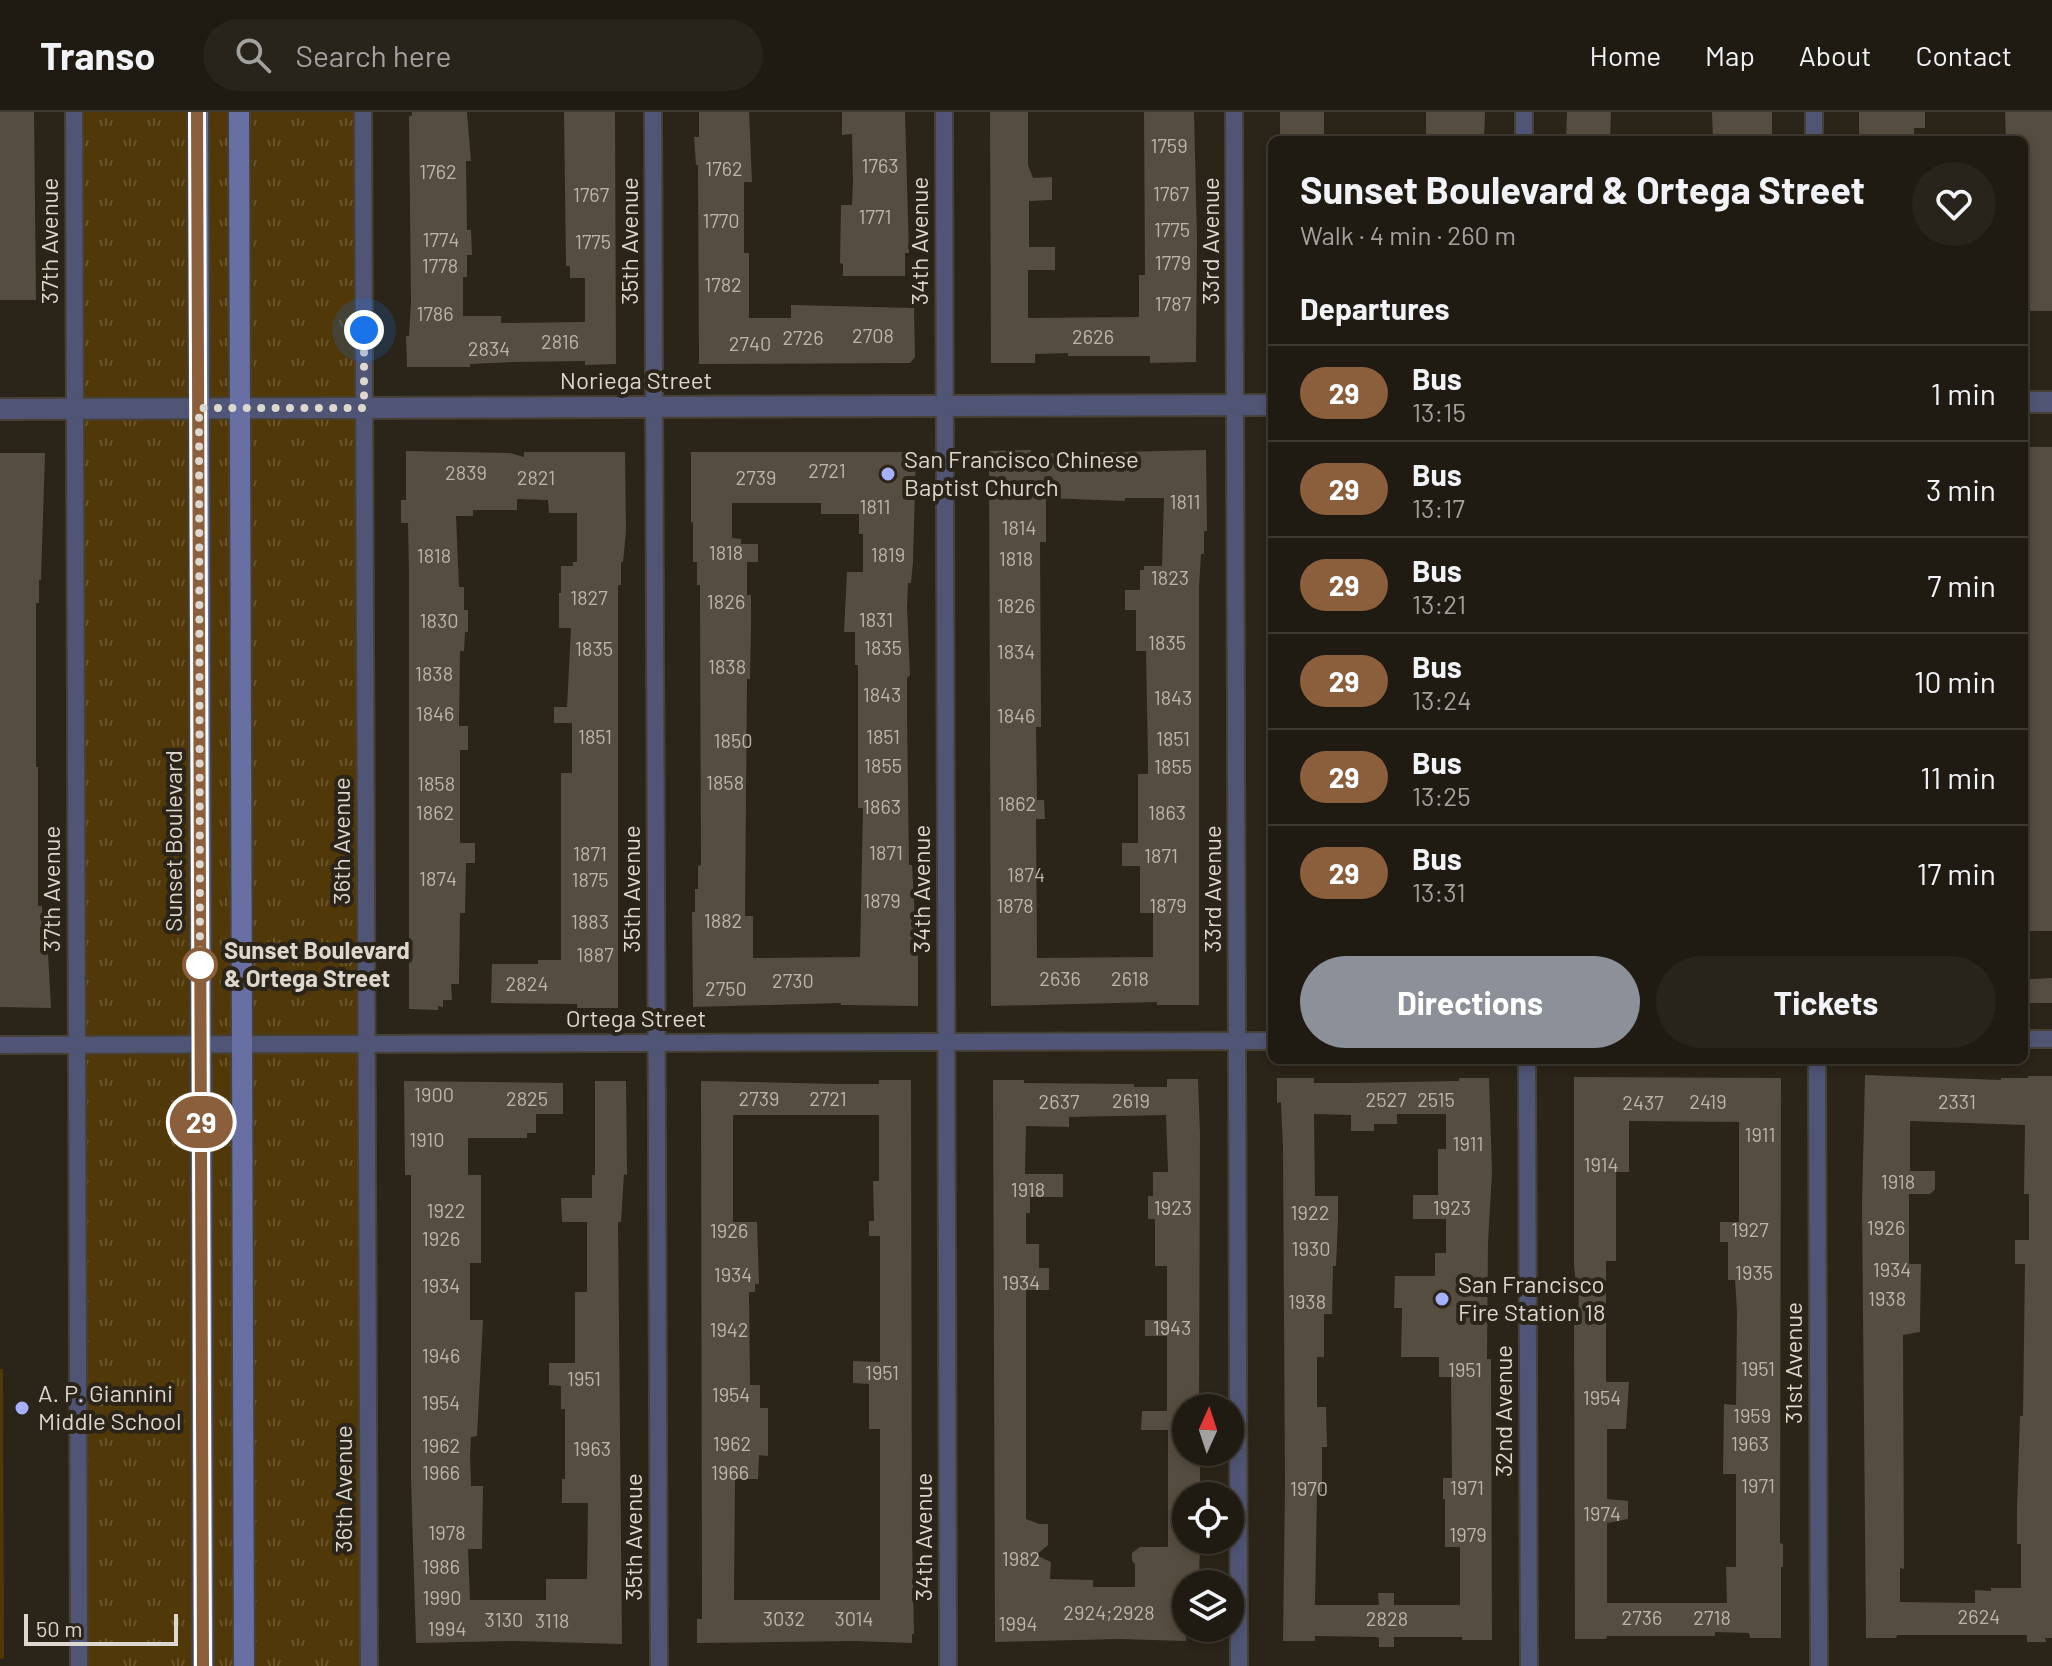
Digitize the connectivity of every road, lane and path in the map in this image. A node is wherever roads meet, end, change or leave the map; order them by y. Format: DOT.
graph roads {
  1 [pos="74,112"];
  2 [pos="198,112"];
  3 [pos="239,112"];
  4 [pos="363,112"];
  5 [pos="653,112"];
  6 [pos="944,112"];
  7 [pos="1234,112"];
  8 [pos="1524,112"];
  9 [pos="1814,112"];
  10 [pos="1524,136"];
  11 [pos="1814,136"];
  12 [pos="2028,402"];
  13 [pos="2052,402"];
  14 [pos="1235,405"];
  15 [pos="1268,405"];
  16 [pos="654,407"];
  17 [pos="945,407"];
  18 [pos="75,408"];
  19 [pos="199,408"];
  20 [pos="240,408"];
  21 [pos="364,408"];
  22 [pos="0,409"];
  23 [pos="2028,1039"];
  24 [pos="2052,1039"];
  25 [pos="1237,1041"];
  26 [pos="1268,1041"];
  27 [pos="946,1042"];
  28 [pos="656,1043"];
  29 [pos="242,1044"];
  30 [pos="366,1044"];
  31 [pos="0,1045"];
  32 [pos="77,1045"];
  33 [pos="200,1045"];
  34 [pos="1527,1064"];
  35 [pos="1817,1064"];
  36 [pos="79,1666"];
  37 [pos="203,1666"];
  38 [pos="244,1666"];
  39 [pos="369,1666"];
  40 [pos="659,1666"];
  41 [pos="948,1666"];
  42 [pos="1239,1666"];
  43 [pos="1529,1666"];
  44 [pos="1819,1666"];
  1 -- 18 [label="street, 37th Avenue"];
  2 -- 19 [label="main road, Sunset Boulevard"];
  3 -- 20 [label="main road"];
  4 -- 21 [label="street, 36th Avenue"];
  5 -- 16 [label="street, 35th Avenue"];
  6 -- 17 [label="street, 34th Avenue"];
  7 -- 14 [label="street, 33rd Avenue"];
  8 -- 10 [label="street"];
  9 -- 11 [label="street"];
  12 -- 13 [label="street"];
  14 -- 15 [label="street, Noriega Street"];
  14 -- 17 [label="street, Noriega Street"];
  14 -- 25 [label="street, 33rd Avenue"];
  16 -- 17 [label="street, Noriega Street"];
  16 -- 21 [label="street, Noriega Street"];
  16 -- 28 [label="street, 35th Avenue"];
  17 -- 27 [label="street, 34th Avenue"];
  18 -- 19 [label="street, Noriega Street"];
  18 -- 22 [label="street, Noriega Street"];
  18 -- 32 [label="street, 37th Avenue"];
  19 -- 20 [label="street, Noriega Street"];
  19 -- 33 [label="main road, Sunset Boulevard"];
  20 -- 21 [label="street, Noriega Street"];
  20 -- 29 [label="main road"];
  21 -- 30 [label="street, 36th Avenue"];
  23 -- 24 [label="street"];
  25 -- 26 [label="street, Ortega Street"];
  25 -- 27 [label="street, Ortega Street"];
  25 -- 42 [label="street, 33rd Avenue"];
  27 -- 28 [label="street, Ortega Street"];
  27 -- 41 [label="street, 34th Avenue"];
  28 -- 30 [label="street, Ortega Street"];
  28 -- 40 [label="street, 35th Avenue"];
  29 -- 30 [label="street, Ortega Street"];
  29 -- 33 [label="street, Ortega Street"];
  29 -- 38 [label="main road"];
  30 -- 39 [label="street, 36th Avenue"];
  31 -- 32 [label="street, Ortega Street"];
  32 -- 33 [label="street, Ortega Street"];
  32 -- 36 [label="street, 37th Avenue"];
  33 -- 37 [label="main road, Sunset Boulevard"];
  34 -- 43 [label="street, 32nd Avenue"];
  35 -- 44 [label="street, 31st Avenue"];
}
